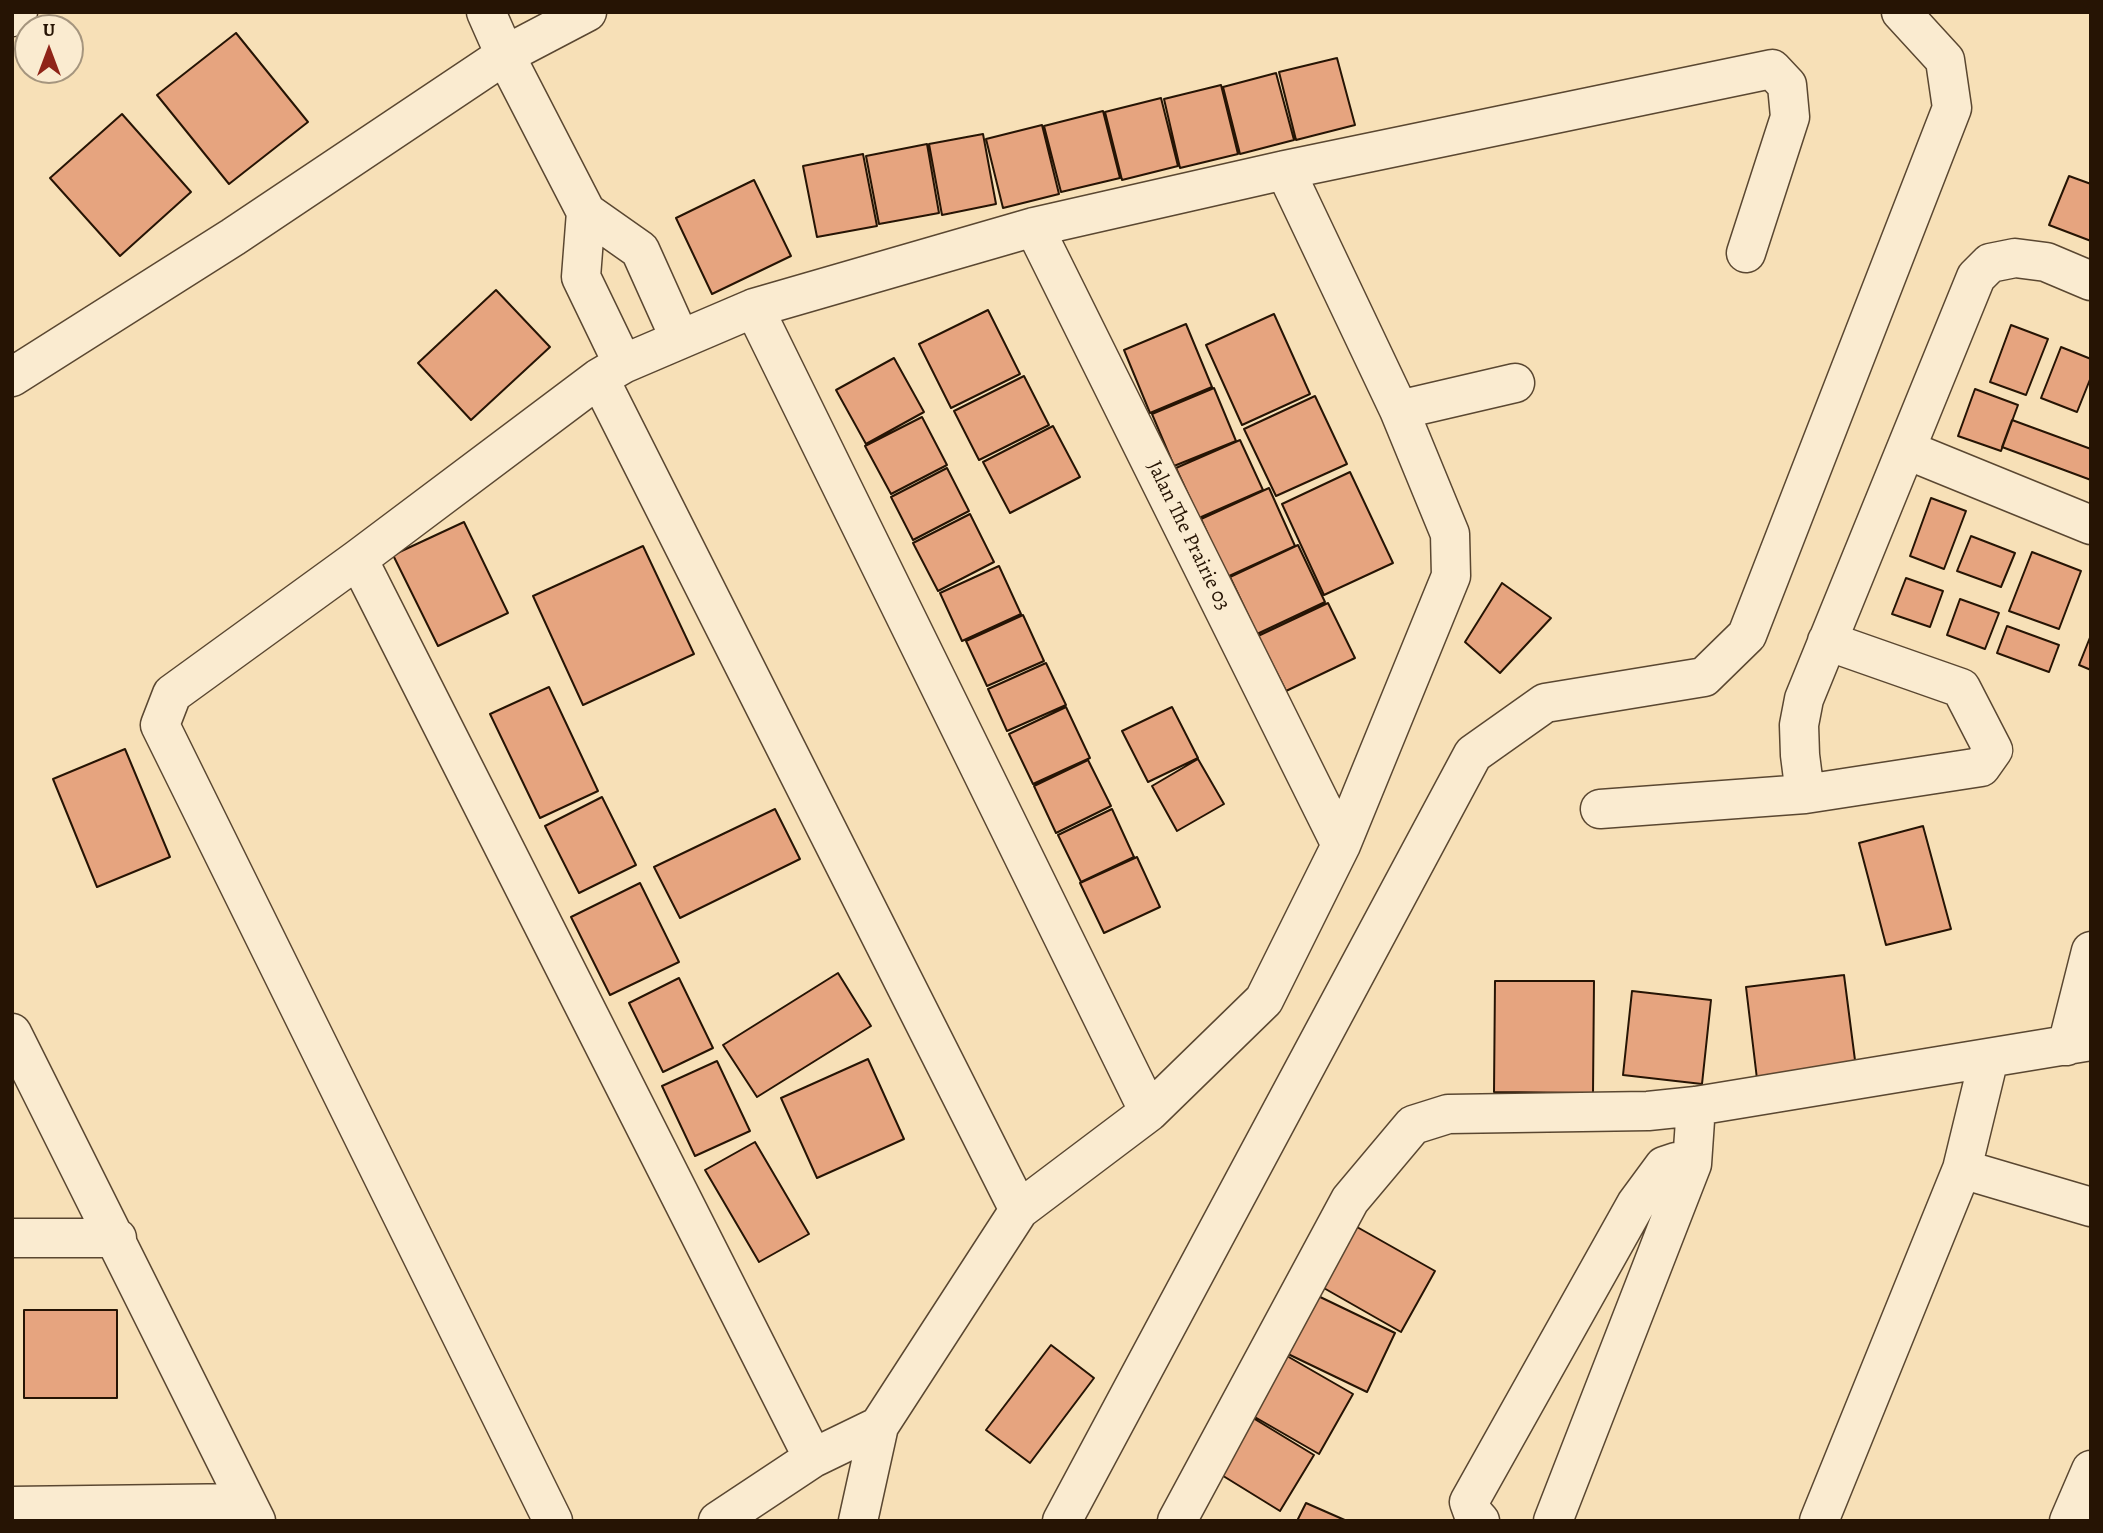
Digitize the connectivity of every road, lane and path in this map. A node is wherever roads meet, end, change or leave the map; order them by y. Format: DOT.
graph roads {
  1 [pos="18,12"];
  2 [pos="486,12"];
  3 [pos="587,12"];
  4 [pos="1901,12"];
  5 [pos="12,17"];
  6 [pos="505,55"];
  7 [pos="1285,170"];
  8 [pos="586,212"];
  9 [pos="1034,227"];
  10 [pos="1746,253"];
  11 [pos="2091,281"];
  12 [pos="754,308"];
  13 [pos="680,339"];
  14 [pos="611,371"];
  15 [pos="12,377"];
  16 [pos="1515,383"];
  17 [pos="1399,410"];
  18 [pos="1907,450"];
  19 [pos="2091,525"];
  20 [pos="358,559"];
  21 [pos="1827,640"];
  22 [pos="1805,794"];
  23 [pos="1600,809"];
  24 [pos="1341,845"];
  25 [pos="2091,951"];
  26 [pos="12,1033"];
  27 [pos="2079,1043"];
  28 [pos="1989,1058"];
  29 [pos="1696,1106"];
  30 [pos="1149,1112"];
  31 [pos="1692,1164"];
  32 [pos="1962,1169"];
  33 [pos="2091,1207"];
  34 [pos="1019,1210"];
  35 [pos="12,1238"];
  36 [pos="117,1238"];
  37 [pos="879,1426"];
  38 [pos="813,1458"];
  39 [pos="2091,1470"];
  40 [pos="12,1506"];
  41 [pos="252,1512"];
  42 [pos="739,1516"];
  43 [pos="553,1521"];
  44 [pos="858,1521"];
  45 [pos="1062,1521"];
  46 [pos="1177,1521"];
  47 [pos="1480,1521"];
  48 [pos="1553,1521"];
  49 [pos="1819,1521"];
  50 [pos="2069,1521"];
  1 -- 5 [label="street"];
  2 -- 6 [label="street"];
  3 -- 6 [label="street"];
  4 -- 45 [label="street"];
  6 -- 8 [label="street"];
  6 -- 15 [label="street"];
  7 -- 9 [label="street"];
  7 -- 10 [label="street"];
  7 -- 17 [label="street"];
  8 -- 13 [label="street"];
  8 -- 14 [label="street"];
  9 -- 12 [label="street"];
  9 -- 24 [label="street, Jalan The Prairie 03"];
  11 -- 18 [label="street"];
  12 -- 13 [label="street"];
  12 -- 30 [label="street"];
  13 -- 14 [label="street"];
  14 -- 20 [label="street"];
  14 -- 34 [label="street"];
  16 -- 17 [label="street"];
  17 -- 24 [label="street"];
  18 -- 19 [label="street"];
  18 -- 21 [label="street"];
  20 -- 38 [label="street"];
  20 -- 43 [label="street"];
  21 -- 22 [label="street"];
  21 -- 22 [label="street"];
  22 -- 23 [label="street"];
  24 -- 30 [label="street"];
  25 -- 27 [label="street"];
  26 -- 36 [label="street"];
  27 -- 28 [label="street"];
  28 -- 29 [label="street"];
  28 -- 32 [label="street"];
  29 -- 31 [label="street"];
  29 -- 46 [label="street"];
  30 -- 34 [label="street"];
  31 -- 47 [label="street"];
  31 -- 48 [label="street"];
  32 -- 33 [label="street"];
  32 -- 49 [label="street"];
  34 -- 37 [label="street"];
  35 -- 36 [label="street"];
  36 -- 41 [label="street"];
  37 -- 38 [label="street"];
  37 -- 44 [label="street"];
  38 -- 42 [label="street"];
  39 -- 50 [label="street"];
  40 -- 41 [label="street"];
}
